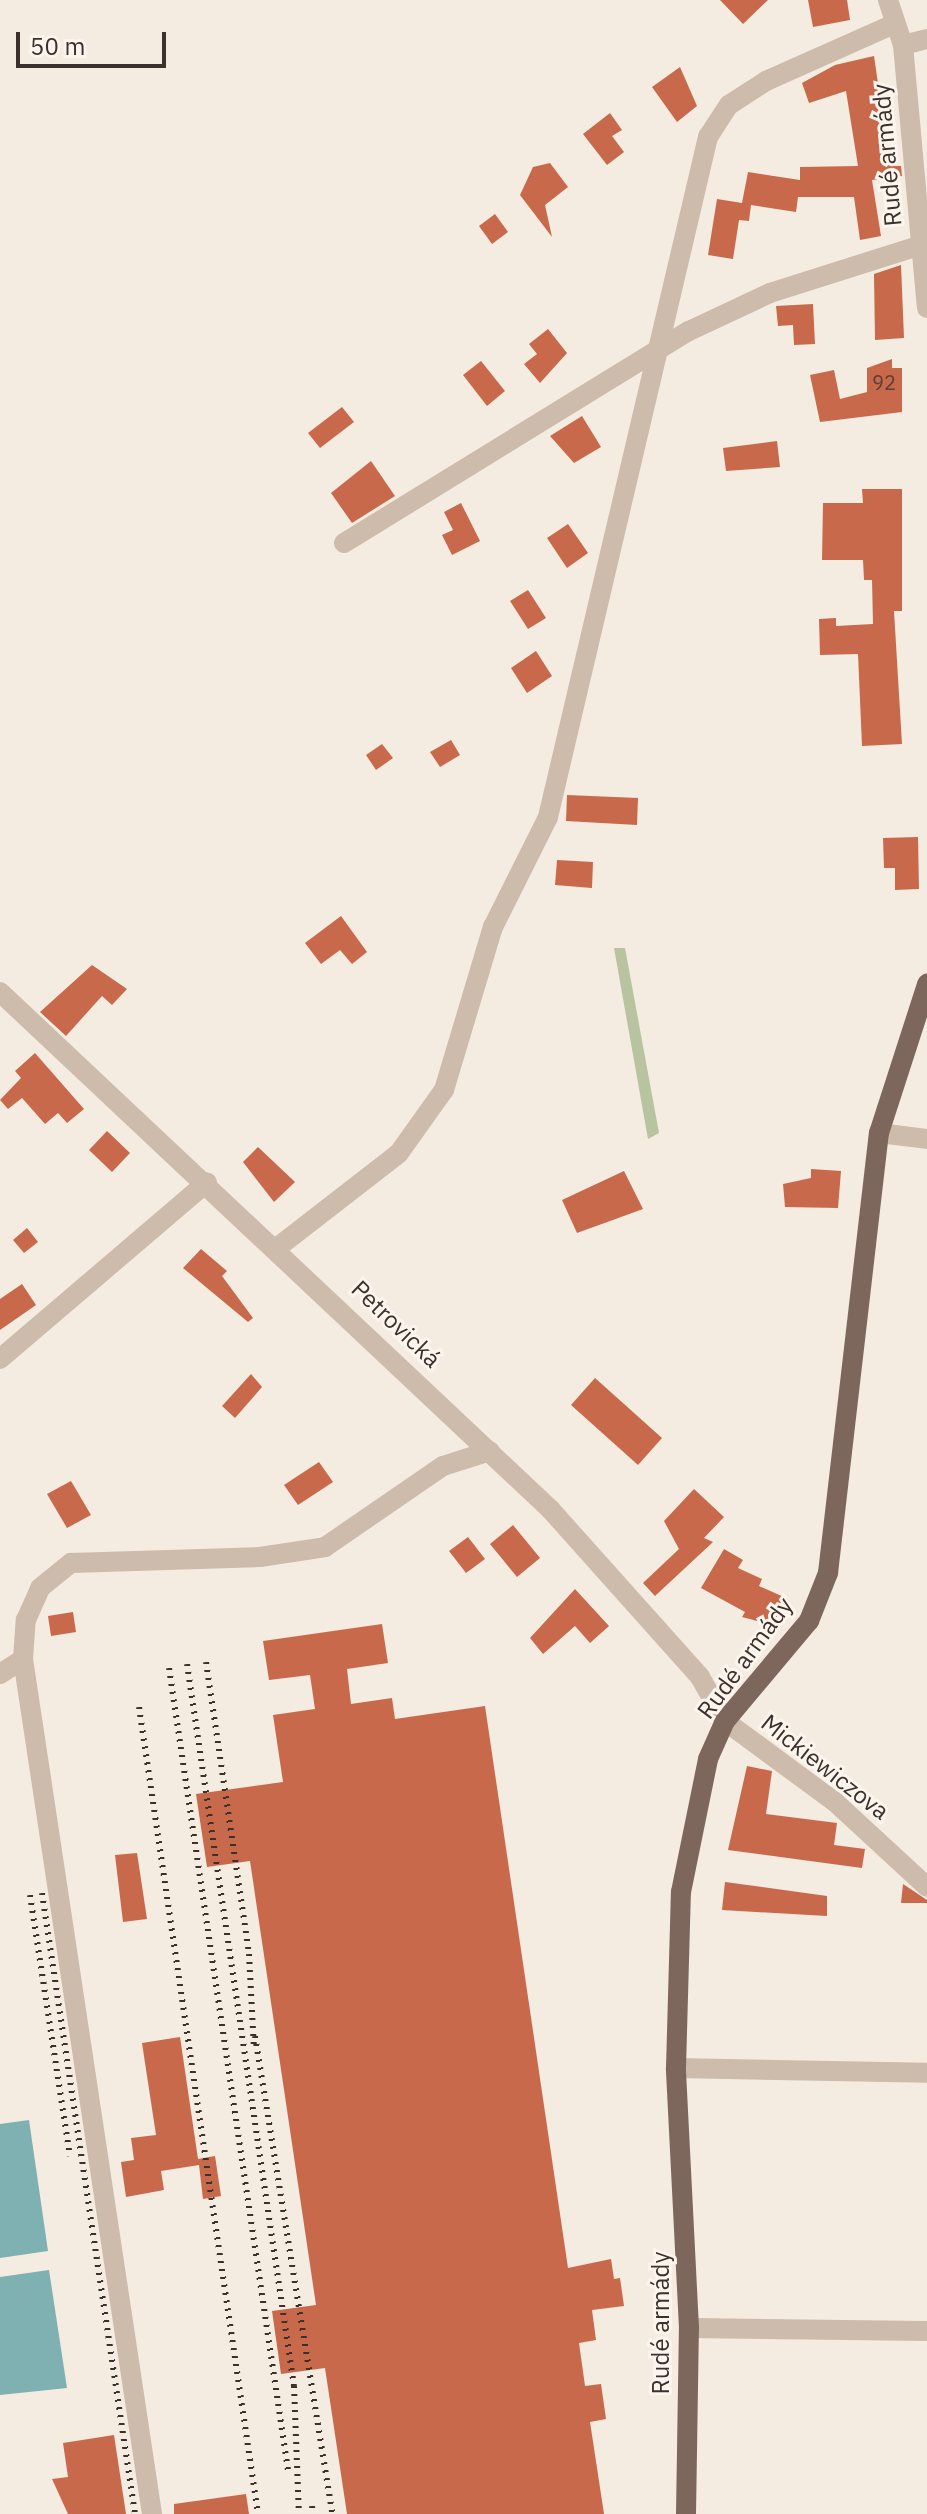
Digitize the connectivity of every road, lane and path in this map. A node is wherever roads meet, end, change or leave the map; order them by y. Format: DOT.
graph roads {
  1 [pos="888,0"];
  2 [pos="892,25"];
  3 [pos="927,39"];
  4 [pos="903,45"];
  5 [pos="921,245"];
  6 [pos="927,308"];
  7 [pos="663,346"];
  8 [pos="344,543"];
  9 [pos="927,984"];
  10 [pos="0,992"];
  11 [pos="879,1133"];
  12 [pos="927,1139"];
  13 [pos="207,1182"];
  14 [pos="278,1247"];
  15 [pos="0,1359"];
  16 [pos="490,1451"];
  17 [pos="23,1659"];
  18 [pos="0,1674"];
  19 [pos="725,1721"];
  20 [pos="927,1887"];
  21 [pos="676,2068"];
  22 [pos="927,2073"];
  23 [pos="689,2328"];
  24 [pos="927,2331"];
  25 [pos="152,2514"];
  26 [pos="686,2514"];
  1 -- 2 [label="street, Rudé armády"];
  2 -- 4 [label="street, Rudé armády"];
  2 -- 7 [label="street"];
  3 -- 4 [label="street"];
  4 -- 5 [label="street, Rudé armády"];
  5 -- 6 [label="street, Rudé armády"];
  5 -- 7 [label="street"];
  7 -- 8 [label="street"];
  7 -- 14 [label="street"];
  9 -- 11 [label="main road, Rudé armády"];
  10 -- 13 [label="street, Petrovická"];
  11 -- 12 [label="street"];
  11 -- 19 [label="main road, Rudé armády"];
  13 -- 14 [label="street, Petrovická"];
  13 -- 15 [label="street"];
  14 -- 16 [label="street, Petrovická"];
  16 -- 17 [label="street"];
  16 -- 19 [label="street, Petrovická"];
  17 -- 18 [label="street"];
  17 -- 25 [label="street"];
  19 -- 20 [label="street, Mickiewiczova"];
  19 -- 21 [label="main road, Rudé armády"];
  21 -- 22 [label="street"];
  21 -- 23 [label="main road, Rudé armády"];
  23 -- 24 [label="street"];
  23 -- 26 [label="main road, Rudé armády"];
}
